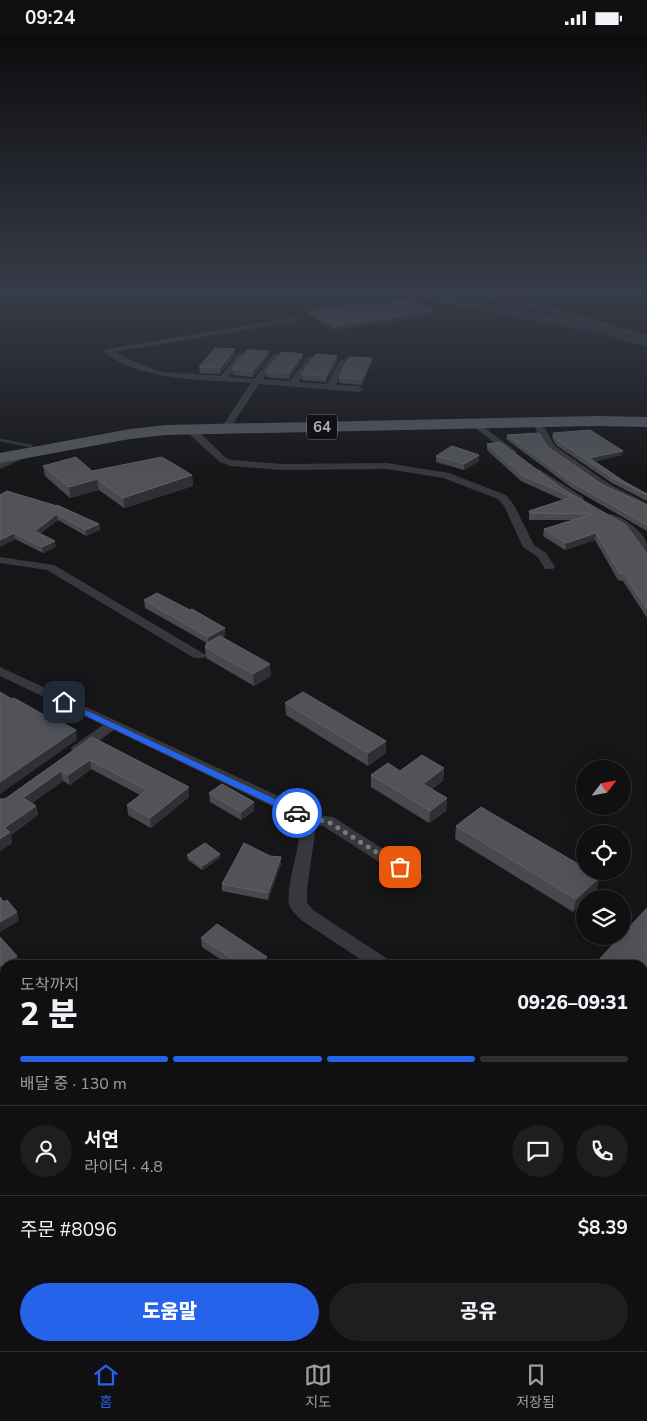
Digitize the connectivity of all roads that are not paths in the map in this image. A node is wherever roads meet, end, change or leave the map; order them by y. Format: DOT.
graph roads {
  1 [pos="115,355"];
  2 [pos="242,355"];
  3 [pos="277,356"];
  4 [pos="311,359"];
  5 [pos="343,361"];
  6 [pos="222,380"];
  7 [pos="256,383"];
  8 [pos="291,385"];
  9 [pos="330,387"];
  10 [pos="359,389"];
  11 [pos="647,422"];
  12 [pos="536,423"];
  13 [pos="477,425"];
  14 [pos="226,428"];
  15 [pos="191,429"];
  16 [pos="28,453"];
  17 [pos="0,458"];
  18 [pos="0,466"];
  19 [pos="589,505"];
  20 [pos="647,507"];
  21 [pos="604,514"];
  22 [pos="647,552"];
  23 [pos="0,560"];
  24 [pos="549,567"];
  25 [pos="199,655"];
  26 [pos="0,671"];
  27 [pos="112,725"];
  28 [pos="65,758"];
  29 [pos="304,819"];
  30 [pos="415,877"];
  31 [pos="375,960"];
  1 -- 6 [label="street"];
  2 -- 6 [label="street"];
  3 -- 7 [label="street"];
  4 -- 8 [label="street"];
  5 -- 9 [label="street"];
  6 -- 7 [label="street"];
  7 -- 8 [label="street"];
  7 -- 14 [label="street"];
  8 -- 9 [label="street"];
  9 -- 10 [label="street"];
  11 -- 12 [label="main road, 64"];
  12 -- 13 [label="main road, 64"];
  12 -- 20 [label="street"];
  13 -- 14 [label="main road, 64"];
  13 -- 19 [label="street"];
  14 -- 15 [label="main road, 64"];
  15 -- 16 [label="main road, 64"];
  15 -- 24 [label="street"];
  16 -- 17 [label="main road, 64"];
  16 -- 18 [label="street"];
  21 -- 22 [label="street"];
  23 -- 25 [label="street"];
  26 -- 27 [label="street"];
  27 -- 28 [label="street"];
  27 -- 29 [label="street"];
  29 -- 30 [label="street"];
  29 -- 31 [label="street"];
}
